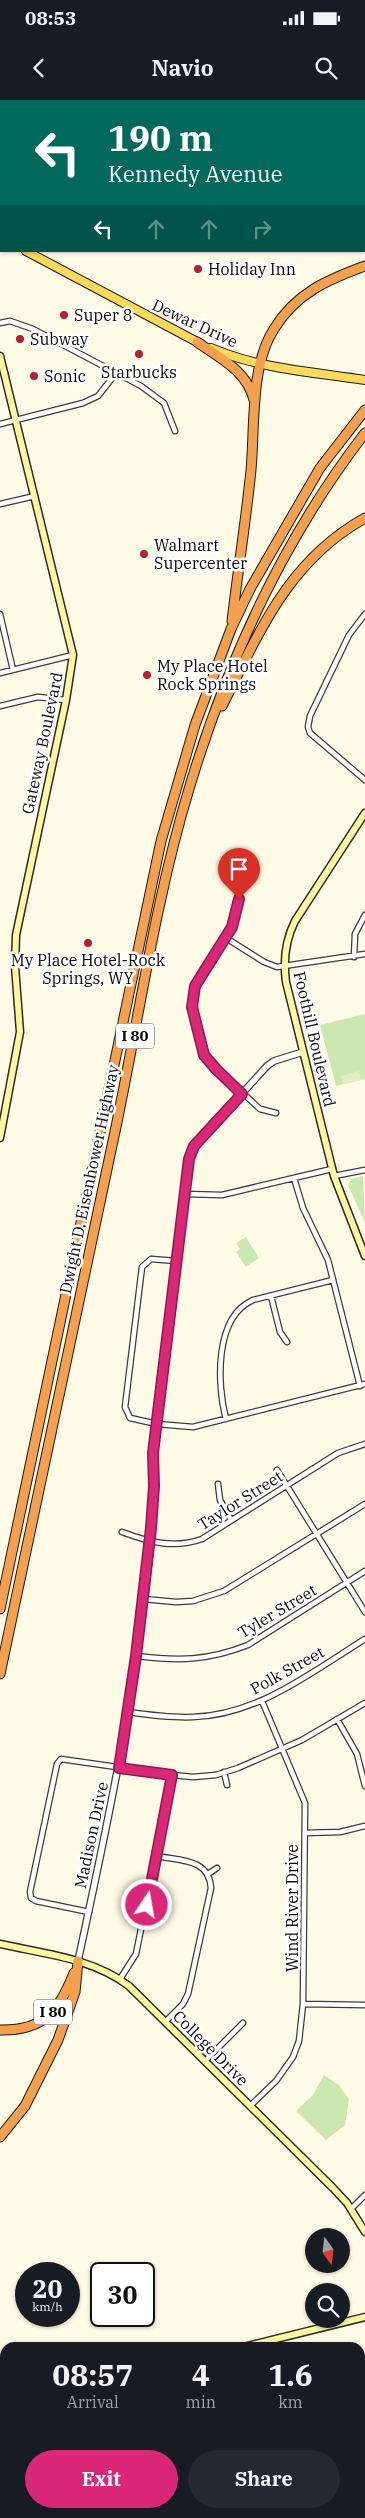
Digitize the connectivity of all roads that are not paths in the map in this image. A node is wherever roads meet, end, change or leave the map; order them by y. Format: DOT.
graph roads {
  1 [pos="28,252"];
  2 [pos="365,266"];
  3 [pos="0,323"];
  4 [pos="197,342"];
  5 [pos="0,356"];
  6 [pos="260,365"];
  7 [pos="116,372"];
  8 [pos="365,380"];
  9 [pos="255,407"];
  10 [pos="365,410"];
  11 [pos="16,420"];
  12 [pos="0,424"];
  13 [pos="176,431"];
  14 [pos="365,432"];
  15 [pos="35,496"];
  16 [pos="0,504"];
  17 [pos="365,518"];
  18 [pos="0,614"];
  19 [pos="365,614"];
  20 [pos="231,629"];
  21 [pos="73,655"];
  22 [pos="13,670"];
  23 [pos="0,673"];
  24 [pos="66,700"];
  25 [pos="0,706"];
  26 [pos="207,735"];
  27 [pos="365,780"];
  28 [pos="365,813"];
  29 [pos="238,888"];
  30 [pos="365,915"];
  31 [pos="226,938"];
  32 [pos="365,954"];
  33 [pos="354,957"];
  34 [pos="285,967"];
  35 [pos="303,1052"];
  36 [pos="242,1094"];
  37 [pos="276,1113"];
  38 [pos="0,1138"];
  39 [pos="332,1169"];
  40 [pos="365,1170"];
  41 [pos="334,1176"];
  42 [pos="294,1178"];
  43 [pos="184,1194"];
  44 [pos="365,1256"];
  45 [pos="176,1262"];
  46 [pos="333,1280"];
  47 [pos="271,1296"];
  48 [pos="286,1342"];
  49 [pos="362,1385"];
  50 [pos="226,1419"];
  51 [pos="157,1424"];
  52 [pos="365,1444"];
  53 [pos="277,1470"];
  54 [pos="218,1484"];
  55 [pos="286,1486"];
  56 [pos="365,1504"];
  57 [pos="231,1520"];
  58 [pos="122,1532"];
  59 [pos="316,1534"];
  60 [pos="16,1535"];
  61 [pos="150,1542"];
  62 [pos="365,1571"];
  63 [pos="347,1583"];
  64 [pos="0,1592"];
  65 [pos="143,1599"];
  66 [pos="0,1609"];
  67 [pos="365,1612"];
  68 [pos="365,1639"];
  69 [pos="136,1656"];
  70 [pos="0,1674"];
  71 [pos="262,1701"];
  72 [pos="365,1703"];
  73 [pos="128,1712"];
  74 [pos="337,1719"];
  75 [pos="282,1749"];
  76 [pos="119,1768"];
  77 [pos="224,1772"];
  78 [pos="172,1775"];
  79 [pos="228,1785"];
  80 [pos="365,1786"];
  81 [pos="365,1826"];
  82 [pos="305,1833"];
  83 [pos="157,1856"];
  84 [pos="217,1868"];
  85 [pos="208,1874"];
  86 [pos="89,1912"];
  87 [pos="0,1944"];
  88 [pos="78,1961"];
  89 [pos="120,1979"];
  90 [pos="303,2004"];
  91 [pos="365,2005"];
  92 [pos="166,2022"];
  93 [pos="243,2023"];
  94 [pos="0,2030"];
  95 [pos="205,2061"];
  96 [pos="250,2106"];
  97 [pos="0,2137"];
  98 [pos="365,2195"];
  99 [pos="350,2209"];
  100 [pos="365,2232"];
  101 [pos="365,2317"];
  102 [pos="263,2342"];
  1 -- 4 [label="main road, Dewar Drive"];
  2 -- 6 [label="highway"];
  3 -- 7 [label="street"];
  4 -- 6 [label="main road, Dewar Drive"];
  4 -- 9 [label="highway"];
  5 -- 11 [label="main road, Gateway Boulevard"];
  6 -- 8 [label="main road, Dewar Drive"];
  6 -- 9 [label="highway"];
  7 -- 11 [label="street"];
  7 -- 13 [label="street"];
  9 -- 20 [label="highway"];
  10 -- 20 [label="highway, Dwight D. Eisenhower Highway / I 80"];
  11 -- 12 [label="street"];
  11 -- 15 [label="main road, Gateway Boulevard"];
  14 -- 26 [label="highway, Dwight D. Eisenhower Highway / I 80"];
  15 -- 16 [label="street"];
  15 -- 21 [label="main road, Gateway Boulevard"];
  17 -- 26 [label="highway"];
  18 -- 22 [label="street"];
  19 -- 27 [label="street"];
  20 -- 60 [label="highway, Dwight D. Eisenhower Highway / I 80"];
  21 -- 22 [label="street"];
  21 -- 24 [label="main road, Gateway Boulevard"];
  22 -- 23 [label="street"];
  24 -- 25 [label="street"];
  24 -- 38 [label="main road, Gateway Boulevard"];
  26 -- 70 [label="highway, Dwight D. Eisenhower Highway / I 80"];
  28 -- 34 [label="main road, Foothill Boulevard"];
  29 -- 31 [label="street"];
  30 -- 33 [label="street"];
  31 -- 34 [label="street"];
  31 -- 36 [label="street"];
  32 -- 33 [label="street"];
  33 -- 34 [label="street"];
  34 -- 35 [label="main road, Foothill Boulevard"];
  35 -- 36 [label="street, Madison Drive"];
  35 -- 39 [label="main road, Foothill Boulevard"];
  36 -- 37 [label="street"];
  36 -- 43 [label="street, Madison Drive"];
  39 -- 41 [label="main road, Foothill Boulevard"];
  39 -- 42 [label="street"];
  40 -- 41 [label="street"];
  41 -- 44 [label="main road, Foothill Boulevard"];
  42 -- 43 [label="street"];
  42 -- 46 [label="street"];
  43 -- 45 [label="street, Madison Drive"];
  45 -- 51 [label="street, Madison Drive"];
  45 -- 51 [label="street"];
  46 -- 47 [label="street"];
  46 -- 49 [label="street"];
  47 -- 48 [label="street"];
  47 -- 50 [label="street"];
  49 -- 50 [label="street"];
  50 -- 51 [label="street"];
  51 -- 61 [label="street, Madison Drive"];
  52 -- 55 [label="street, Taylor Street"];
  53 -- 55 [label="street"];
  54 -- 57 [label="street"];
  55 -- 57 [label="street, Taylor Street"];
  55 -- 59 [label="street"];
  56 -- 59 [label="street"];
  57 -- 61 [label="street, Taylor Street"];
  58 -- 61 [label="street, Taylor Street"];
  59 -- 63 [label="street"];
  59 -- 65 [label="street"];
  60 -- 64 [label="highway, I 80"];
  60 -- 66 [label="highway, Dwight D. Eisenhower Highway / I 80"];
  61 -- 65 [label="street, Madison Drive"];
  62 -- 63 [label="street, Tyler Street"];
  63 -- 67 [label="street"];
  63 -- 69 [label="street, Tyler Street"];
  65 -- 69 [label="street, Madison Drive"];
  68 -- 71 [label="street, Polk Street"];
  69 -- 73 [label="street, Madison Drive"];
  71 -- 73 [label="street, Polk Street"];
  71 -- 75 [label="street, Wind River Drive"];
  72 -- 74 [label="street"];
  73 -- 76 [label="street, Madison Drive"];
  74 -- 75 [label="street"];
  74 -- 80 [label="street"];
  75 -- 77 [label="street"];
  75 -- 82 [label="street, Wind River Drive"];
  76 -- 78 [label="street"];
  76 -- 86 [label="street, Madison Drive"];
  76 -- 86 [label="street"];
  77 -- 78 [label="street"];
  77 -- 79 [label="street"];
  78 -- 83 [label="street"];
  81 -- 82 [label="street"];
  82 -- 90 [label="street, Wind River Drive"];
  83 -- 85 [label="street"];
  83 -- 89 [label="street"];
  84 -- 85 [label="street"];
  85 -- 92 [label="street"];
  86 -- 88 [label="street, Madison Drive"];
  87 -- 88 [label="main road, College Drive"];
  88 -- 89 [label="main road, College Drive"];
  88 -- 94 [label="highway, I 80"];
  88 -- 97 [label="highway"];
  89 -- 92 [label="main road, College Drive"];
  90 -- 91 [label="street"];
  90 -- 96 [label="street, Wind River Drive"];
  92 -- 95 [label="main road, College Drive"];
  93 -- 95 [label="street"];
  95 -- 96 [label="main road, College Drive"];
  96 -- 99 [label="main road, College Drive"];
  98 -- 99 [label="street"];
  99 -- 100 [label="main road, College Drive"];
  101 -- 102 [label="main road"];
}
